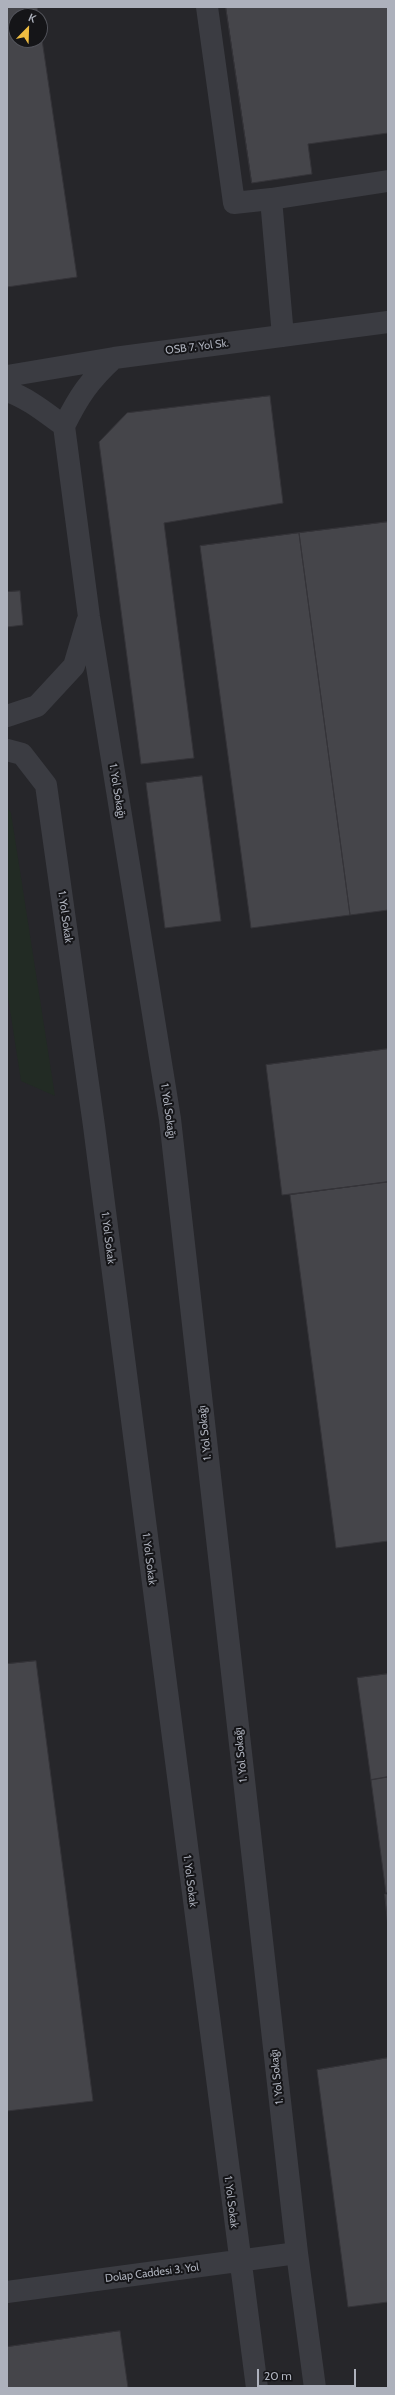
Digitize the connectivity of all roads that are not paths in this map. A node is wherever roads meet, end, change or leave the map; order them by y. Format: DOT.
graph roads {
  1 [pos="207,7"];
  2 [pos="388,181"];
  3 [pos="271,199"];
  4 [pos="388,322"];
  5 [pos="284,336"];
  6 [pos="114,358"];
  7 [pos="7,376"];
  8 [pos="7,391"];
  9 [pos="64,426"];
  10 [pos="89,617"];
  11 [pos="7,716"];
  12 [pos="7,750"];
  13 [pos="297,2254"];
  14 [pos="239,2261"];
  15 [pos="7,2292"];
  16 [pos="257,2388"];
  17 [pos="316,2388"];
  1 -- 3 [label="street"];
  2 -- 3 [label="street"];
  3 -- 5 [label="street"];
  4 -- 5 [label="street, OSB 7. Yol Sk."];
  5 -- 6 [label="street, OSB 7. Yol Sk."];
  6 -- 7 [label="street, OSB 7. Yol Sk."];
  6 -- 9 [label="street"];
  8 -- 9 [label="street"];
  9 -- 10 [label="street, 1. Yol Sokağı"];
  10 -- 11 [label="street"];
  10 -- 13 [label="street, 1. Yol Sokağı"];
  12 -- 14 [label="street, 1. Yol Sokak"];
  13 -- 14 [label="street, Dolap Caddesi 3. Yol"];
  13 -- 17 [label="street, 1. Yol Sokağı"];
  14 -- 15 [label="street, Dolap Caddesi 3. Yol"];
  14 -- 16 [label="street, 1. Yol Sokak"];
}
